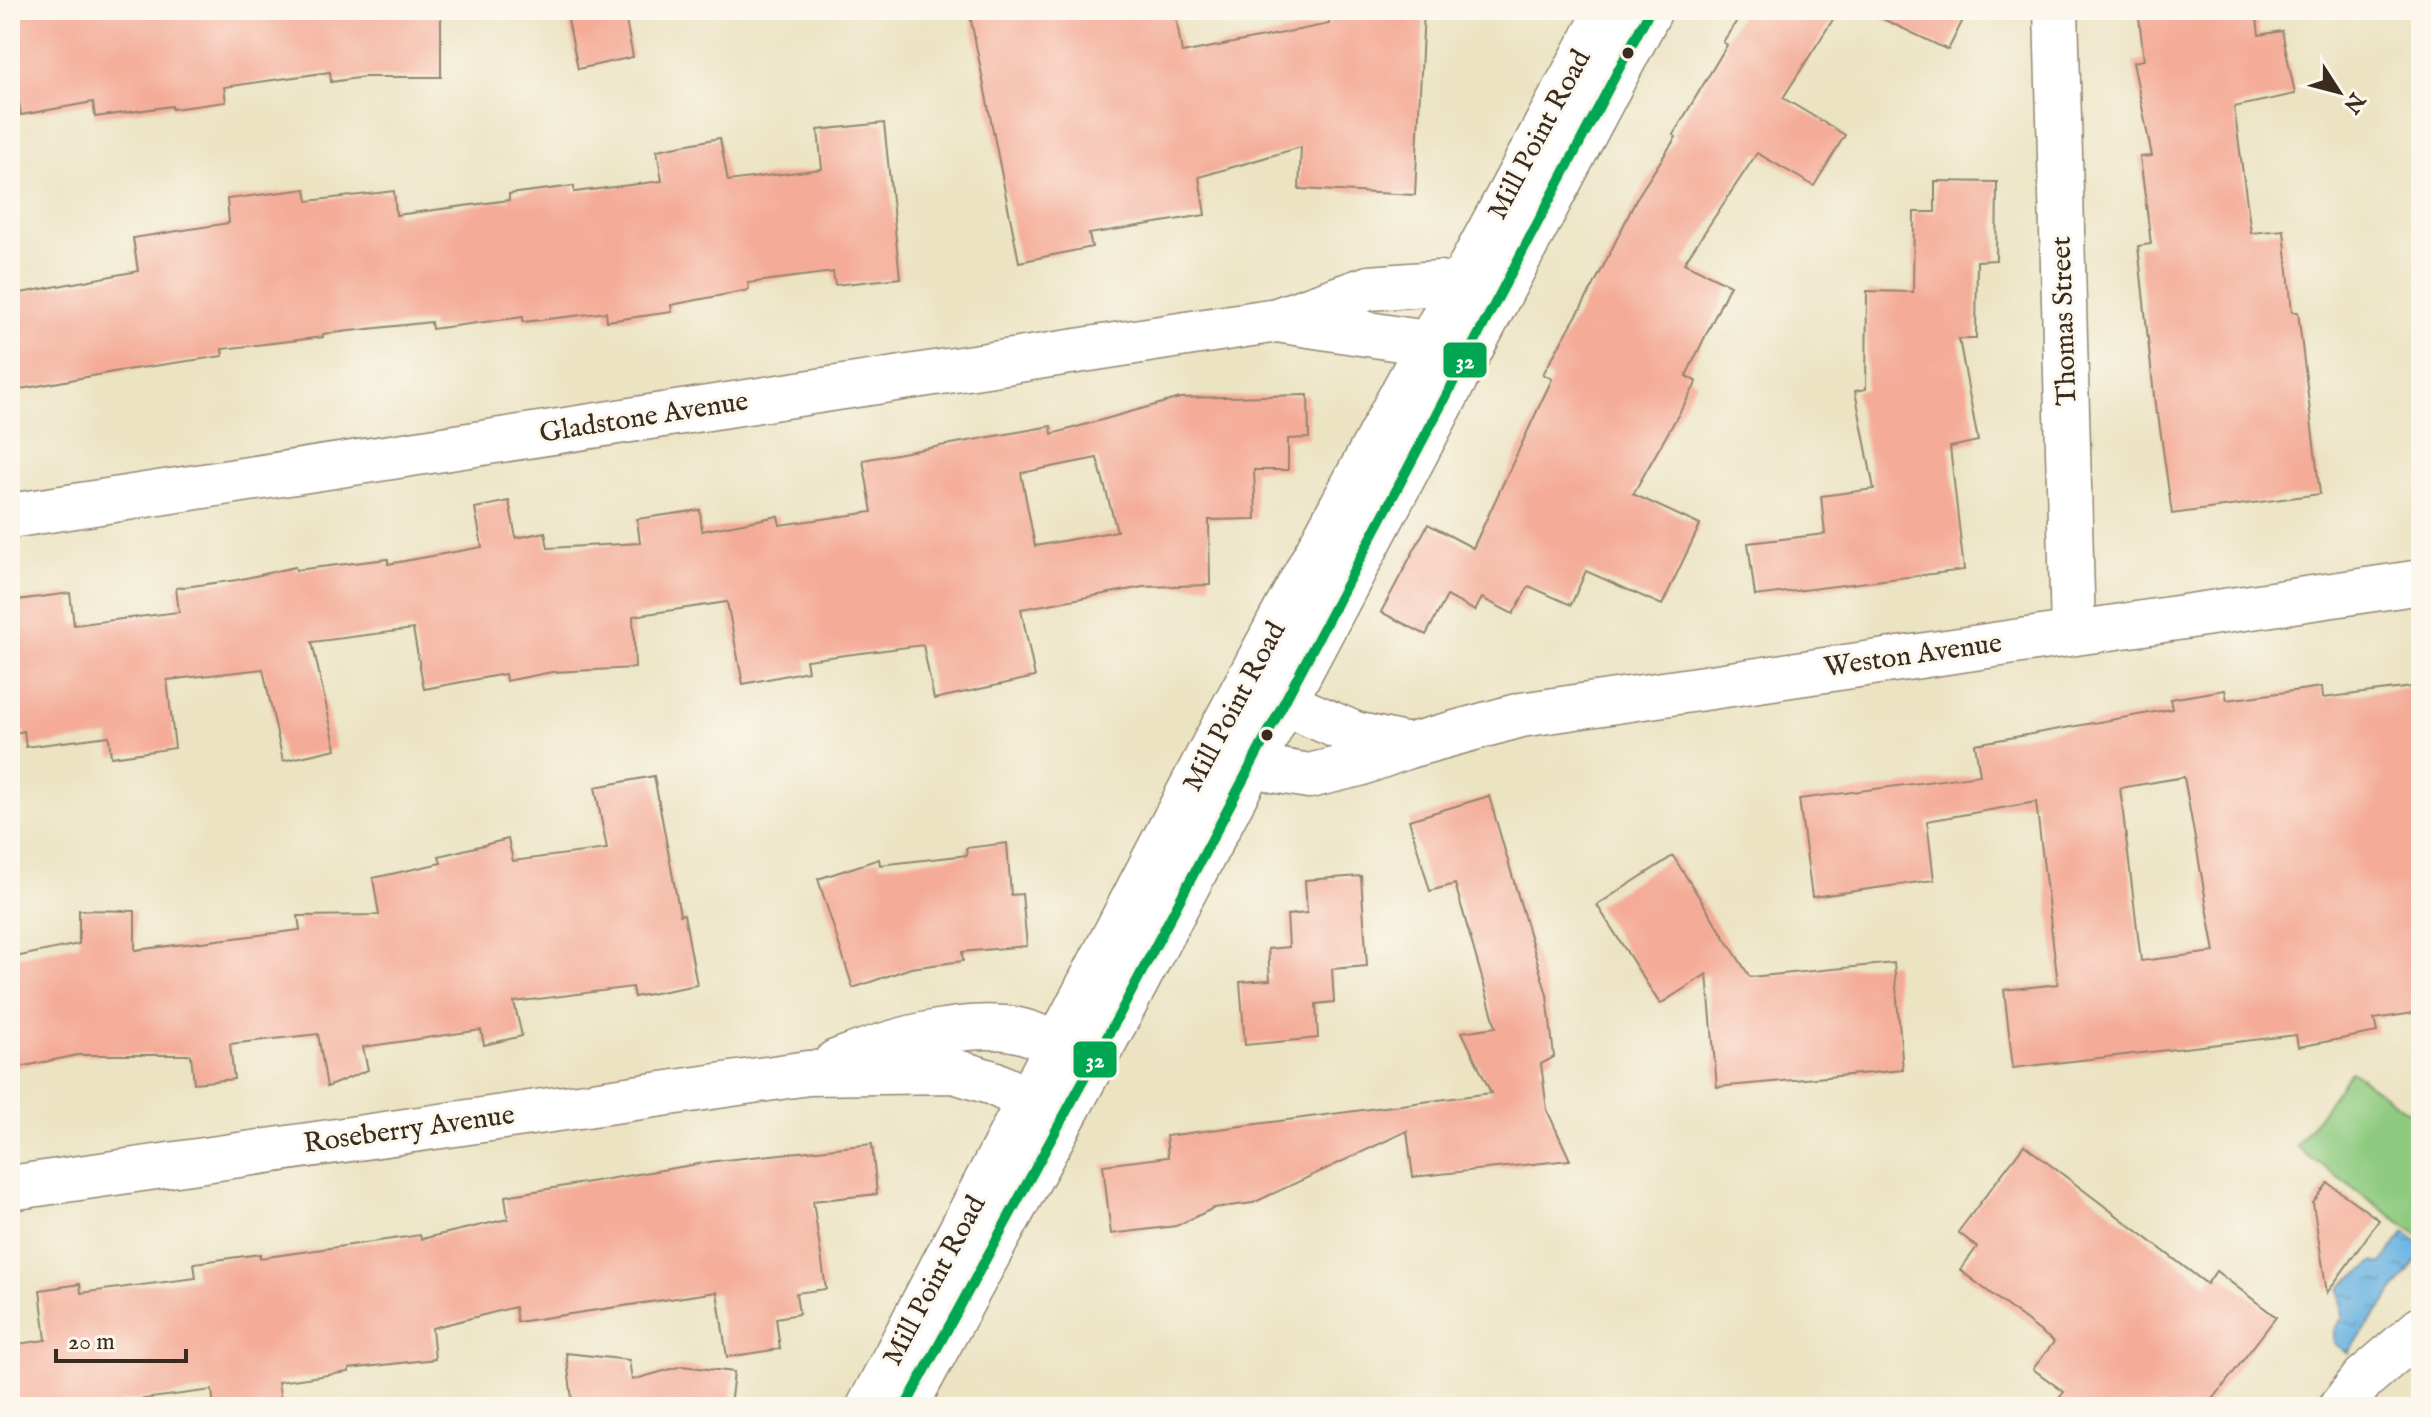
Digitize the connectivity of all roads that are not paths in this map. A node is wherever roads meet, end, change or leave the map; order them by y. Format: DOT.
graph roads {
  1 [pos="1608,10"];
  2 [pos="1650,10"];
  3 [pos="2056,10"];
  4 [pos="1477,295"];
  5 [pos="1277,320"];
  6 [pos="1426,345"];
  7 [pos="1466,359"];
  8 [pos="10,516"];
  9 [pos="2421,582"];
  10 [pos="2073,632"];
  11 [pos="1264,695"];
  12 [pos="1408,746"];
  13 [pos="1233,755"];
  14 [pos="1074,1055"];
  15 [pos="808,1073"];
  16 [pos="1047,1108"];
  17 [pos="10,1188"];
  18 [pos="2421,1329"];
  19 [pos="869,1407"];
  20 [pos="905,1407"];
  21 [pos="2341,1407"];
  1 -- 4 [label="street, Mill Point Road"];
  2 -- 4 [label="street, Mill Point Road"];
  3 -- 10 [label="street, Thomas Street"];
  4 -- 5 [label="street, Gladstone Avenue"];
  4 -- 6 [label="street, Mill Point Road"];
  4 -- 7 [label="street, Mill Point Road"];
  5 -- 6 [label="street, Gladstone Avenue"];
  5 -- 8 [label="street, Gladstone Avenue"];
  6 -- 7 [label="street, Gladstone Avenue"];
  6 -- 11 [label="street, Mill Point Road"];
  7 -- 11 [label="street, Mill Point Road"];
  9 -- 10 [label="street, Weston Avenue"];
  10 -- 12 [label="street, Weston Avenue"];
  11 -- 12 [label="street, Weston Avenue"];
  11 -- 13 [label="street, Mill Point Road"];
  12 -- 13 [label="street, Weston Avenue"];
  13 -- 14 [label="street, Mill Point Road"];
  14 -- 15 [label="street, Roseberry Avenue"];
  14 -- 16 [label="street, Mill Point Road"];
  15 -- 16 [label="street, Roseberry Avenue"];
  15 -- 17 [label="street, Roseberry Avenue"];
  16 -- 19 [label="street, Mill Point Road"];
  16 -- 20 [label="street, Mill Point Road"];
  18 -- 21 [label="street"];
}
